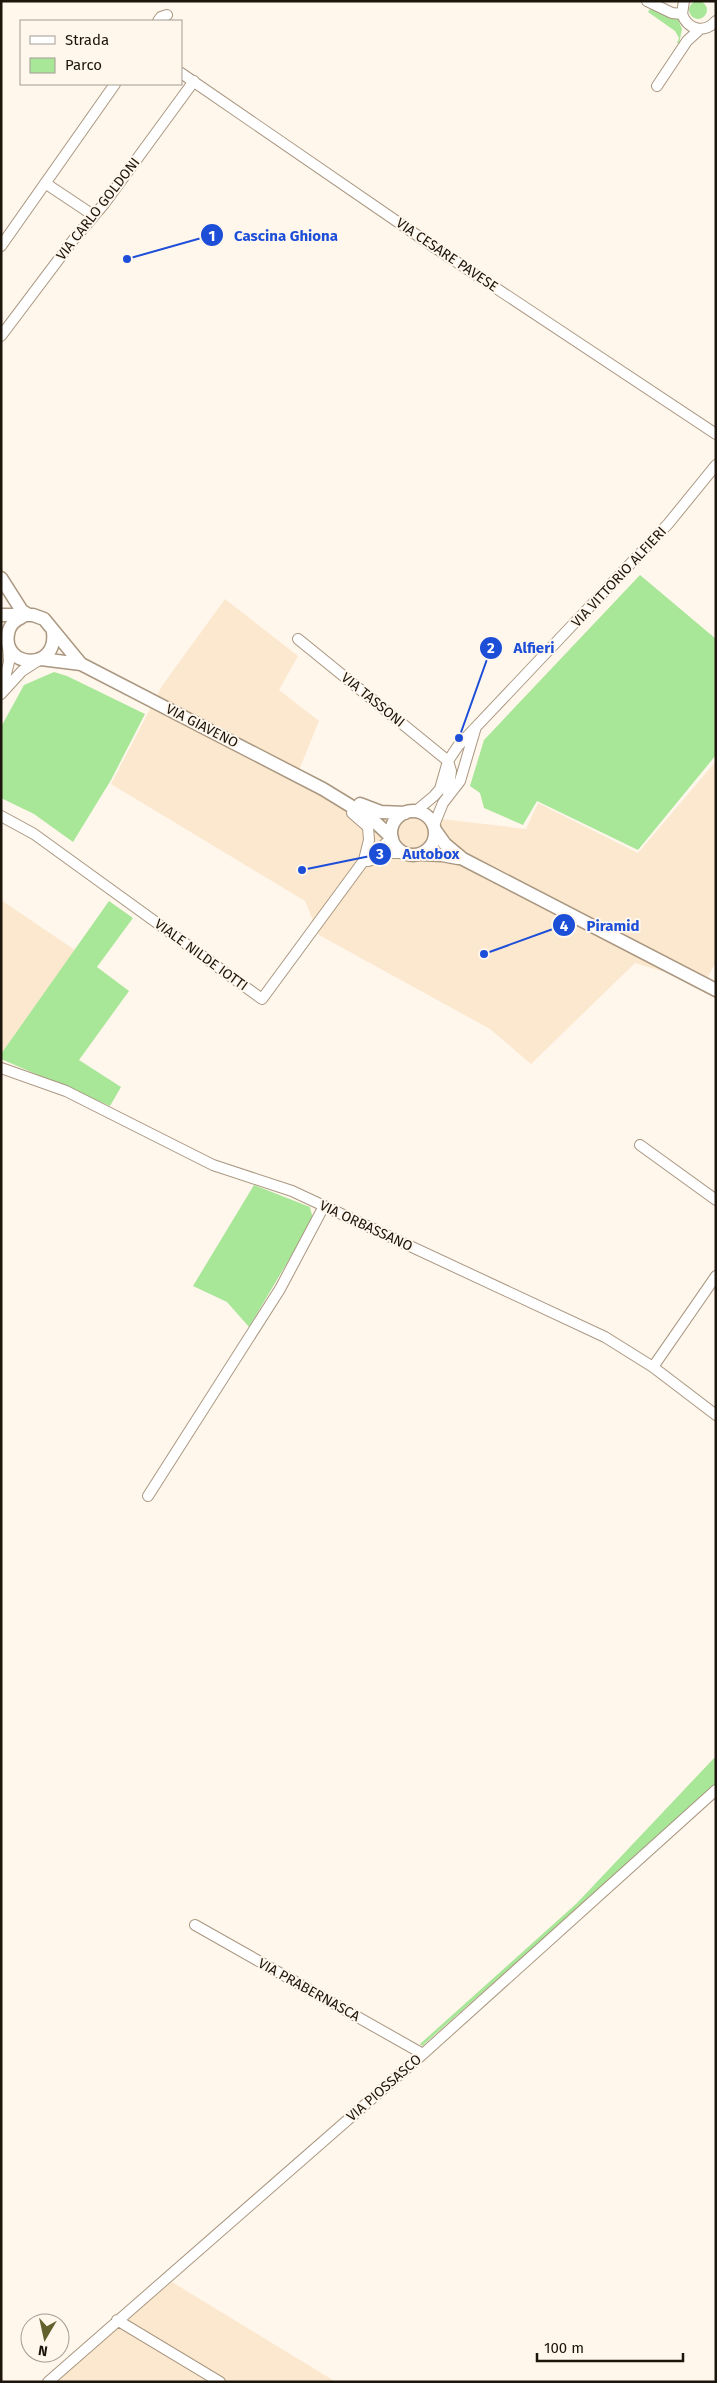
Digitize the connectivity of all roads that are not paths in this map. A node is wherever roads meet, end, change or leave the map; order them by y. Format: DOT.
graph roads {
  1 [pos="647,1"];
  2 [pos="684,2"];
  3 [pos="663,9"];
  4 [pos="682,14"];
  5 [pos="715,22"];
  6 [pos="688,25"];
  7 [pos="700,30"];
  8 [pos="687,41"];
  9 [pos="182,74"];
  10 [pos="194,81"];
  11 [pos="114,85"];
  12 [pos="657,86"];
  13 [pos="45,183"];
  14 [pos="93,215"];
  15 [pos="1,246"];
  16 [pos="1,336"];
  17 [pos="716,434"];
  18 [pos="716,465"];
  19 [pos="1,578"];
  20 [pos="1,615"];
  21 [pos="25,616"];
  22 [pos="53,632"];
  23 [pos="5,639"];
  24 [pos="298,639"];
  25 [pos="41,659"];
  26 [pos="81,664"];
  27 [pos="1,694"];
  28 [pos="476,729"];
  29 [pos="448,761"];
  30 [pos="324,789"];
  31 [pos="448,796"];
  32 [pos="410,812"];
  33 [pos="1,816"];
  34 [pos="435,828"];
  35 [pos="392,838"];
  36 [pos="403,853"];
  37 [pos="421,854"];
  38 [pos="463,859"];
  39 [pos="362,863"];
  40 [pos="716,990"];
  41 [pos="1,1068"];
  42 [pos="640,1145"];
  43 [pos="716,1200"];
  44 [pos="324,1206"];
  45 [pos="716,1276"];
  46 [pos="653,1367"];
  47 [pos="716,1415"];
  48 [pos="148,1496"];
  49 [pos="716,1790"];
  50 [pos="195,1925"];
  51 [pos="423,2054"];
  52 [pos="117,2320"];
  53 [pos="48,2382"];
  54 [pos="220,2382"];
  1 -- 3 [label="street"];
  2 -- 3 [label="street"];
  2 -- 4 [label="street"];
  3 -- 4 [label="street"];
  4 -- 6 [label="street"];
  5 -- 7 [label="street"];
  6 -- 7 [label="street"];
  6 -- 8 [label="street"];
  7 -- 8 [label="street"];
  8 -- 12 [label="street"];
  9 -- 10 [label="street, VIA CESARE PAVESE"];
  10 -- 14 [label="street, VIA CARLO GOLDONI"];
  10 -- 17 [label="street, VIA CESARE PAVESE"];
  11 -- 13 [label="street"];
  13 -- 14 [label="street"];
  13 -- 15 [label="street"];
  14 -- 16 [label="street, VIA CARLO GOLDONI"];
  18 -- 28 [label="street, VIA VITTORIO ALFIERI"];
  19 -- 21 [label="main road"];
  20 -- 21 [label="main road, VIA GIAVENO"];
  21 -- 22 [label="main road, VIA GIAVENO"];
  21 -- 23 [label="main road"];
  22 -- 25 [label="main road"];
  22 -- 26 [label="main road, VIA GIAVENO"];
  23 -- 25 [label="main road, VIA GIAVENO"];
  23 -- 27 [label="street"];
  24 -- 29 [label="street, VIA TASSONI"];
  25 -- 26 [label="main road, VIA GIAVENO"];
  25 -- 27 [label="street"];
  26 -- 30 [label="main road, VIA GIAVENO"];
  28 -- 29 [label="street, VIA VITTORIO ALFIERI"];
  28 -- 31 [label="street, VIA VITTORIO ALFIERI"];
  29 -- 31 [label="street, VIA VITTORIO ALFIERI"];
  29 -- 32 [label="street, VIA VITTORIO ALFIERI"];
  30 -- 32 [label="main road, VIA GIAVENO"];
  30 -- 35 [label="main road, VIA GIAVENO"];
  30 -- 39 [label="street, VIA GIAVENO"];
  31 -- 34 [label="street, VIA VITTORIO ALFIERI"];
  32 -- 34 [label="main road"];
  32 -- 35 [label="main road"];
  33 -- 39 [label="street, VIALE NILDE IOTTI"];
  34 -- 37 [label="main road"];
  34 -- 38 [label="main road"];
  35 -- 36 [label="main road, VIA GIAVENO"];
  35 -- 39 [label="street"];
  36 -- 37 [label="main road"];
  36 -- 39 [label="street"];
  37 -- 38 [label="main road"];
  38 -- 40 [label="main road"];
  41 -- 44 [label="street, VIA ORBASSANO"];
  42 -- 43 [label="street"];
  44 -- 46 [label="street, VIA ORBASSANO"];
  44 -- 48 [label="street"];
  45 -- 46 [label="street"];
  46 -- 47 [label="street, VIA ORBASSANO"];
  49 -- 51 [label="street, VIA PIOSSASCO"];
  50 -- 51 [label="street, VIA PRABERNASCA"];
  51 -- 52 [label="street, VIA PIOSSASCO"];
  52 -- 53 [label="street, VIA PIOSSASCO"];
  52 -- 54 [label="street"];
}
